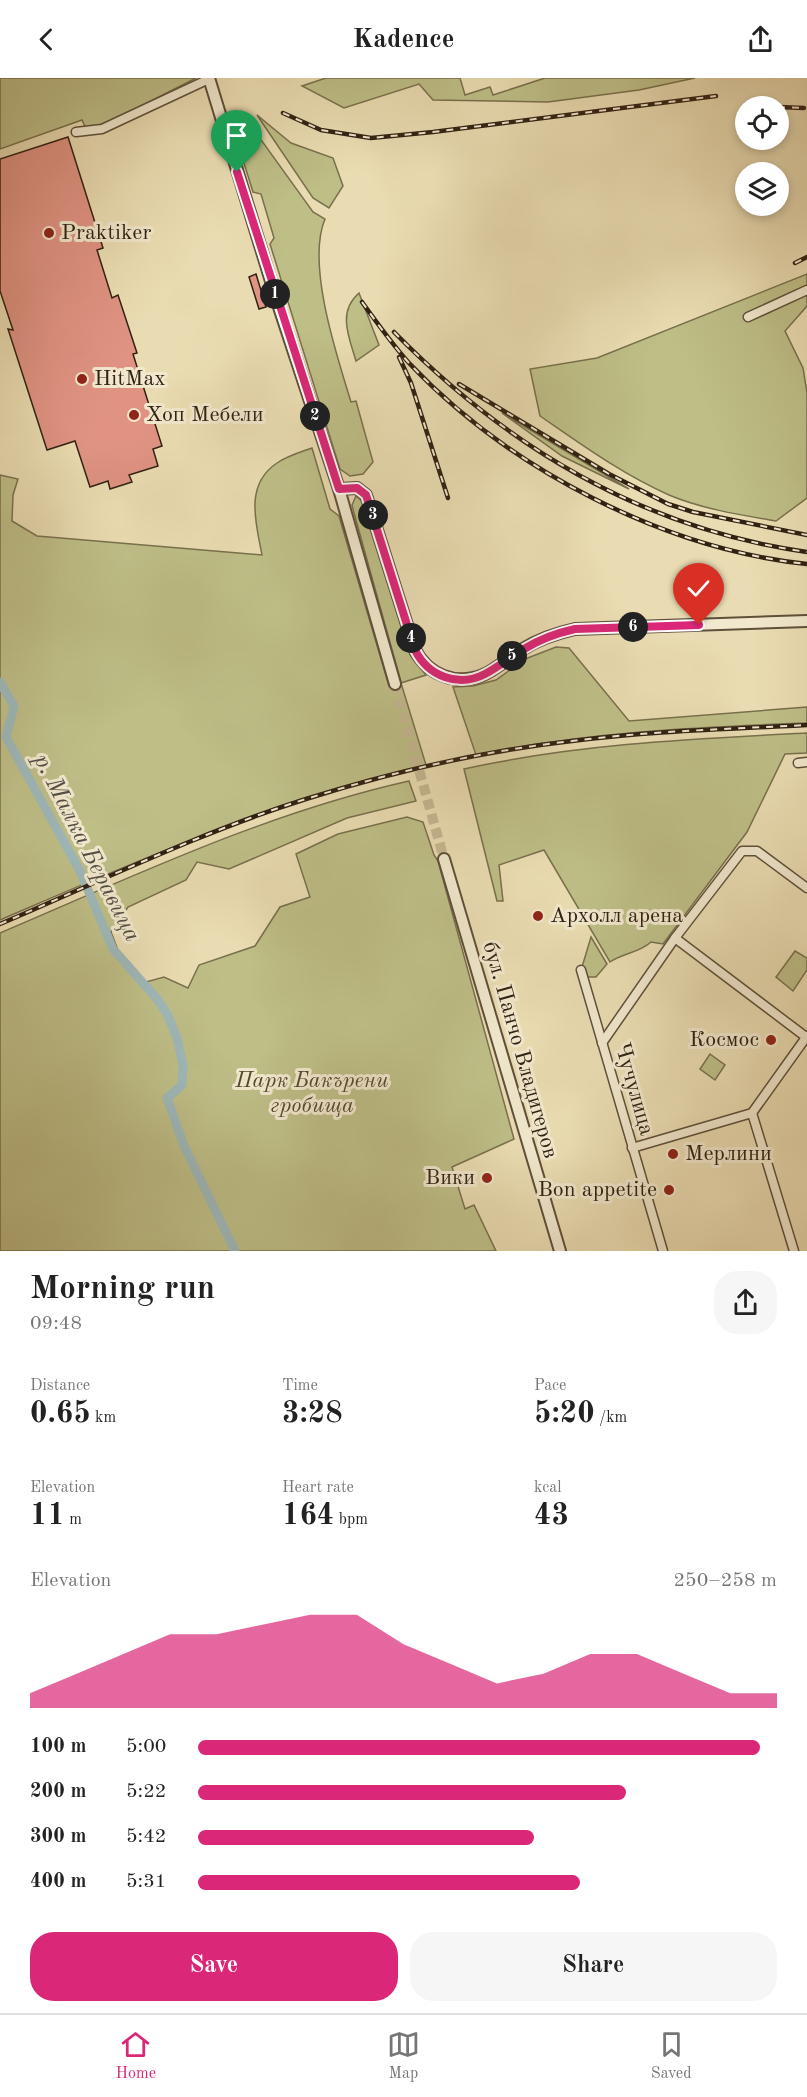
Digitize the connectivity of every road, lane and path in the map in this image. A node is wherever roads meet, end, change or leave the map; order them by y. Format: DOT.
graph roads {
  1 [pos="210,78"];
  2 [pos="76,132"];
  3 [pos="807,290"];
  4 [pos="748,317"];
  5 [pos="339,489"];
  6 [pos="807,621"];
  7 [pos="395,684"];
  8 [pos="444,859"];
  9 [pos="807,888"];
  10 [pos="675,938"];
  11 [pos="581,970"];
  12 [pos="807,1036"];
  13 [pos="602,1043"];
  14 [pos="752,1113"];
  15 [pos="632,1148"];
  16 [pos="560,1251"];
  17 [pos="663,1251"];
  18 [pos="794,1251"];
  1 -- 2 [label="street"];
  1 -- 5 [label="street"];
  3 -- 4 [label="street"];
  5 -- 6 [label="street"];
  5 -- 7 [label="street"];
  8 -- 16 [label="street, бул. Панчо Владигеров"];
  9 -- 10 [label="street"];
  10 -- 12 [label="street"];
  10 -- 13 [label="street"];
  11 -- 13 [label="street, Чучулица"];
  12 -- 14 [label="street"];
  13 -- 15 [label="street, Чучулица"];
  14 -- 15 [label="street"];
  14 -- 18 [label="street"];
  15 -- 17 [label="street, Чучулица"];
}
